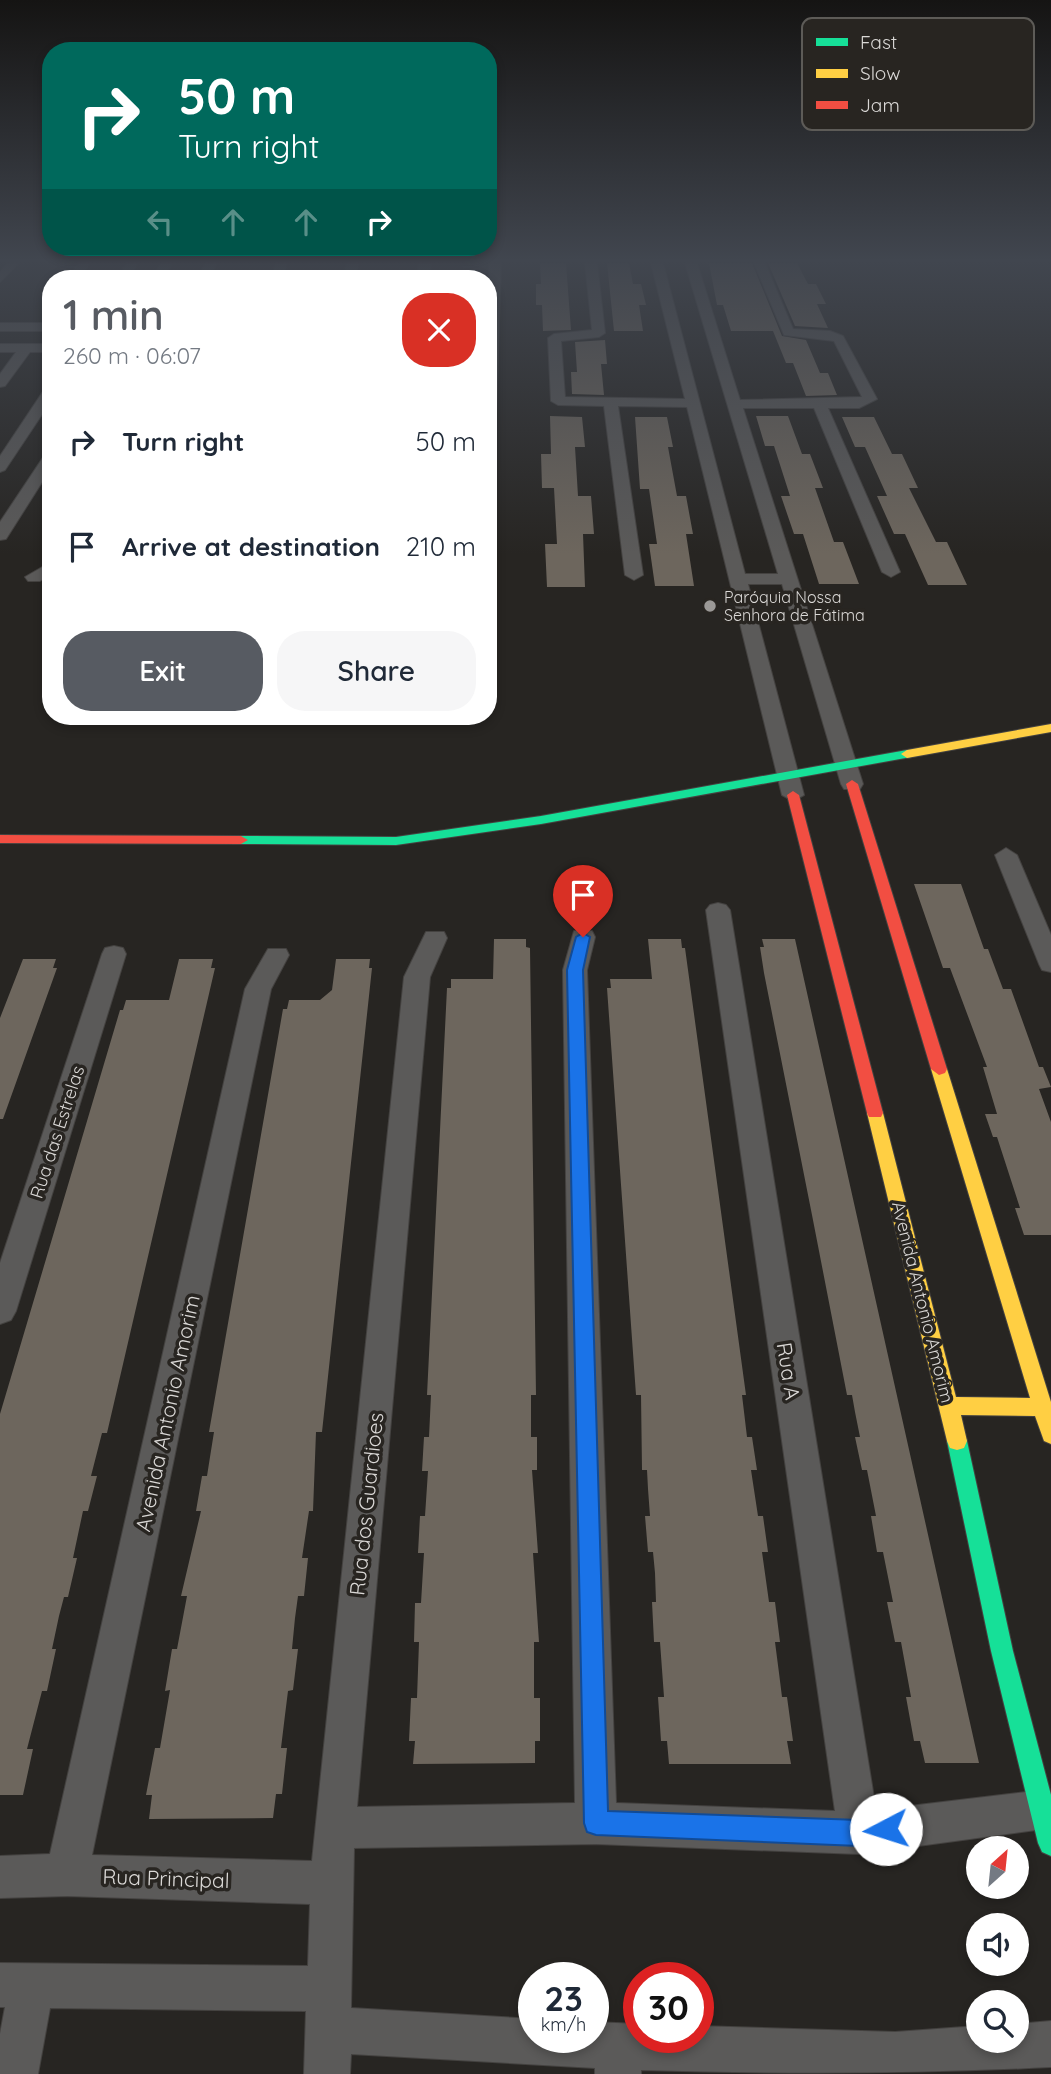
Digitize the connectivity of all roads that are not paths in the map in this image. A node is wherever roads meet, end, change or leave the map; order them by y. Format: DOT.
graph roads {
  1 [pos="17,360"];
  2 [pos="555,360"];
  3 [pos="689,360"];
  4 [pos="706,360"];
  5 [pos="849,360"];
  6 [pos="0,383"];
  7 [pos="611,404"];
  8 [pos="820,404"];
  9 [pos="716,413"];
  10 [pos="42,414"];
  11 [pos="0,467"];
  12 [pos="42,470"];
  13 [pos="0,535"];
  14 [pos="42,572"];
  15 [pos="891,572"];
  16 [pos="634,575"];
  17 [pos="34,577"];
  18 [pos="737,579"];
  19 [pos="787,579"];
  20 [pos="1051,728"];
  21 [pos="850,779"];
  22 [pos="792,790"];
  23 [pos="0,839"];
  24 [pos="1006,855"];
  25 [pos="718,910"];
  26 [pos="583,937"];
  27 [pos="435,938"];
  28 [pos="114,954"];
  29 [pos="277,955"];
  30 [pos="1051,964"];
  31 [pos="0,1311"];
  32 [pos="950,1406"];
  33 [pos="1042,1407"];
  34 [pos="1051,1435"];
  35 [pos="596,1823"];
  36 [pos="1047,1827"];
  37 [pos="334,1828"];
  38 [pos="859,1833"];
  39 [pos="67,1875"];
  40 [pos="0,1877"];
  41 [pos="332,1883"];
  42 [pos="16,1986"];
  43 [pos="328,2031"];
  44 [pos="1051,2044"];
  45 [pos="618,2060"];
  46 [pos="896,2065"];
  47 [pos="15,2074"];
  1 -- 6 [label="street"];
  2 -- 7 [label="street"];
  3 -- 9 [label="street"];
  4 -- 9 [label="street"];
  5 -- 8 [label="street"];
  7 -- 9 [label="street"];
  7 -- 16 [label="street"];
  8 -- 9 [label="street"];
  8 -- 15 [label="street"];
  9 -- 18 [label="street"];
  9 -- 19 [label="street"];
  10 -- 11 [label="street"];
  12 -- 13 [label="street"];
  14 -- 17 [label="street"];
  18 -- 19 [label="street"];
  18 -- 22 [label="street"];
  19 -- 21 [label="street"];
  20 -- 21 [label="street"];
  21 -- 22 [label="street"];
  21 -- 33 [label="street"];
  22 -- 23 [label="street"];
  22 -- 32 [label="street, Avenida Antonio Amorim"];
  24 -- 30 [label="street"];
  25 -- 38 [label="street, Rua A"];
  26 -- 35 [label="street"];
  27 -- 37 [label="street, Rua dos Guardioes"];
  28 -- 31 [label="street, Rua das Estrelas"];
  29 -- 39 [label="street, Avenida Antonio Amorim"];
  32 -- 33 [label="street"];
  32 -- 36 [label="street, Avenida Antonio Amorim"];
  33 -- 34 [label="street"];
  35 -- 37 [label="street, Avenida Antonio Amorim"];
  35 -- 38 [label="street, Avenida Antonio Amorim"];
  36 -- 38 [label="street, Avenida Antonio Amorim"];
  37 -- 41 [label="street, Rua dos Guardioes"];
  39 -- 40 [label="street, Rua Principal"];
  39 -- 41 [label="street, Rua Principal"];
  41 -- 43 [label="street, Rua dos Guardioes"];
  42 -- 43 [label="street"];
  42 -- 47 [label="street"];
  43 -- 45 [label="street"];
  44 -- 46 [label="street"];
  45 -- 46 [label="street"];
}
